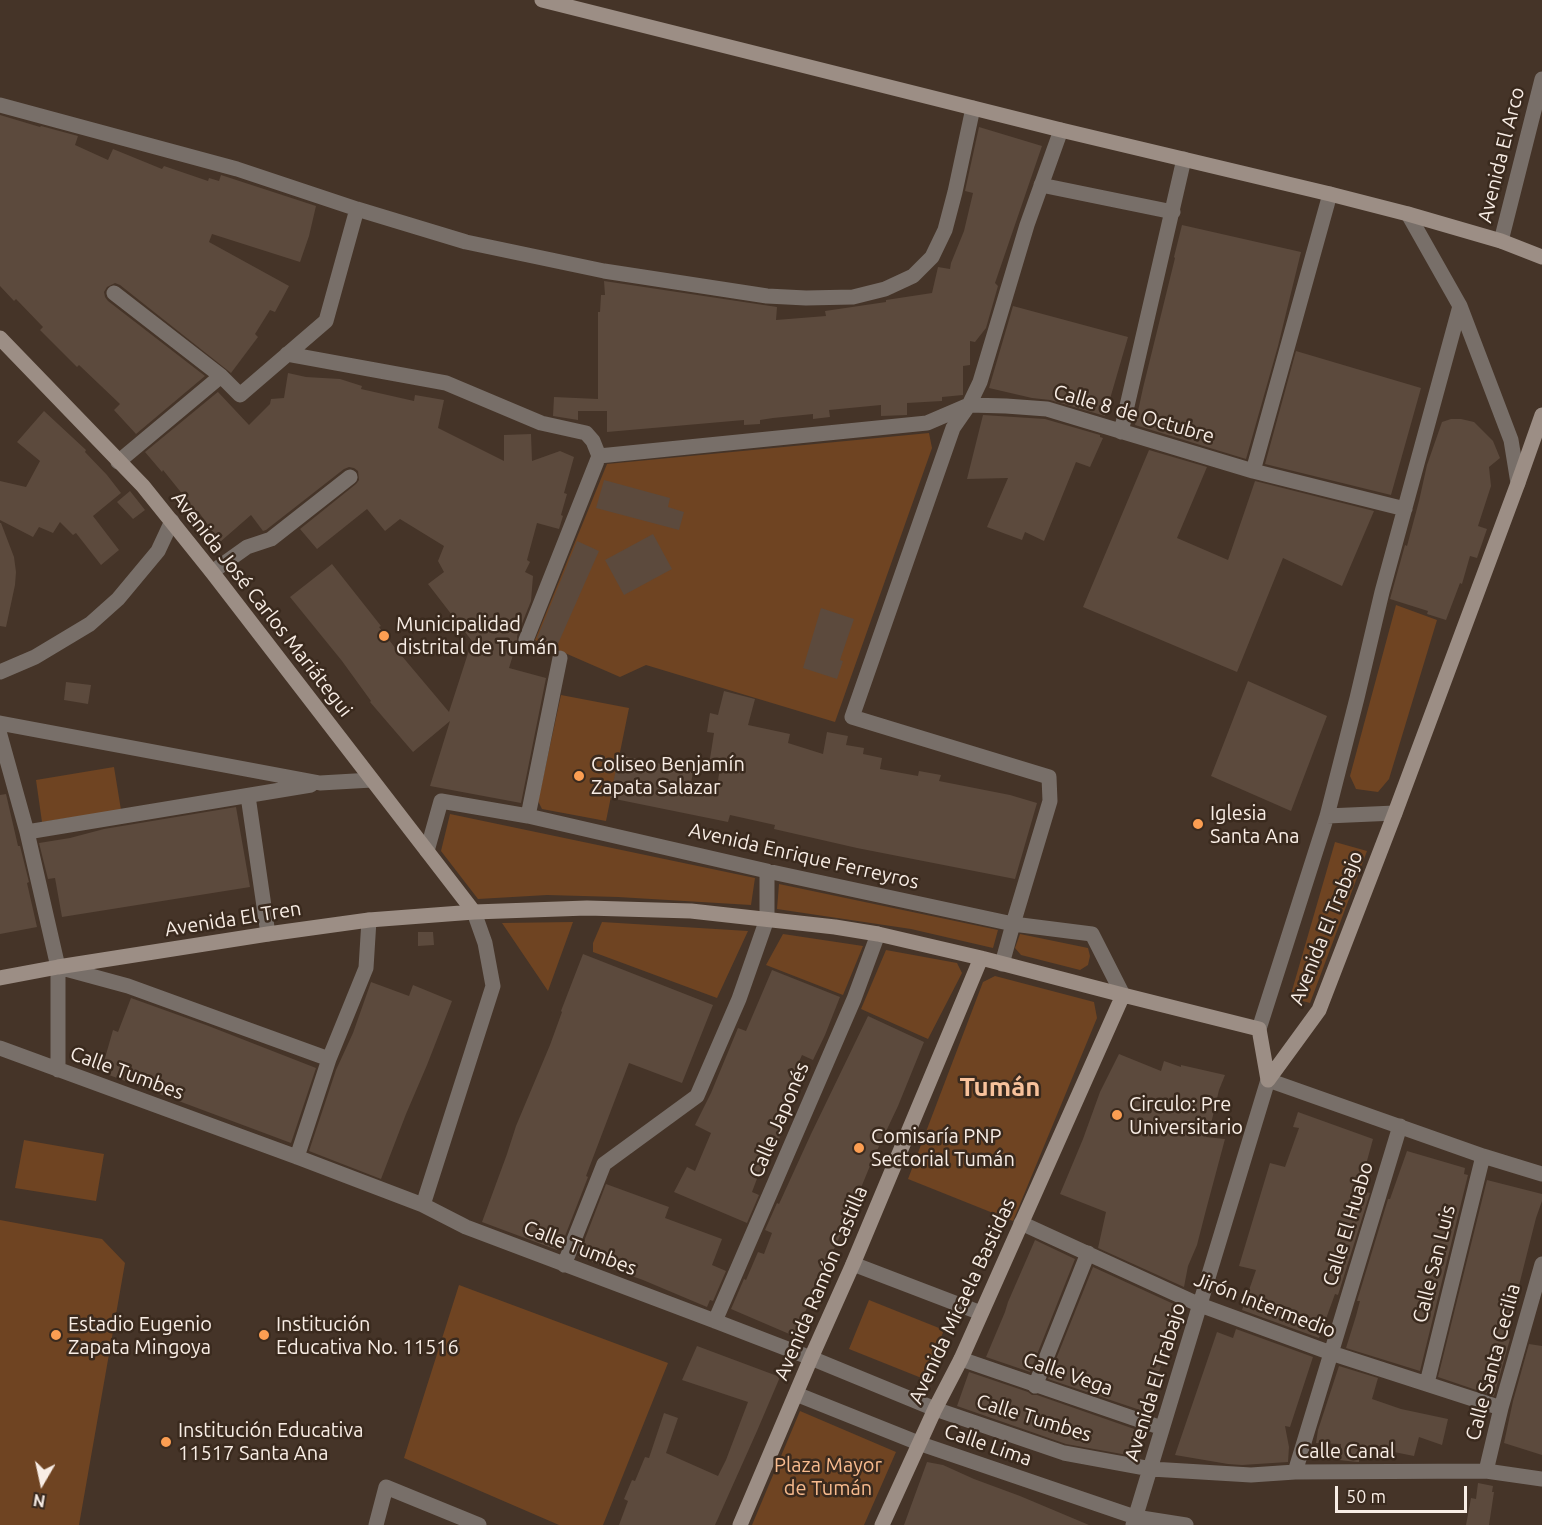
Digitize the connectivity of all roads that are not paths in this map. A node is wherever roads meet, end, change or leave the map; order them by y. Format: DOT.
graph roads {
  1 [pos="542,0"];
  2 [pos="1542,79"];
  3 [pos="0,105"];
  4 [pos="973,108"];
  5 [pos="1062,130"];
  6 [pos="1184,159"];
  7 [pos="1041,185"];
  8 [pos="1330,194"];
  9 [pos="357,208"];
  10 [pos="1173,212"];
  11 [pos="1408,214"];
  12 [pos="1500,242"];
  13 [pos="1542,257"];
  14 [pos="114,293"];
  15 [pos="1460,306"];
  16 [pos="0,338"];
  17 [pos="287,354"];
  18 [pos="220,376"];
  19 [pos="969,405"];
  20 [pos="1542,415"];
  21 [pos="1121,432"];
  22 [pos="599,456"];
  23 [pos="118,462"];
  24 [pos="1253,471"];
  25 [pos="350,477"];
  26 [pos="1518,483"];
  27 [pos="1405,508"];
  28 [pos="172,521"];
  29 [pos="212,572"];
  30 [pos="526,640"];
  31 [pos="560,658"];
  32 [pos="0,672"];
  33 [pos="0,723"];
  34 [pos="0,735"];
  35 [pos="372,780"];
  36 [pos="320,783"];
  37 [pos="248,796"];
  38 [pos="1395,813"];
  39 [pos="528,816"];
  40 [pos="1327,816"];
  41 [pos="27,832"];
  42 [pos="427,851"];
  43 [pos="767,871"];
  44 [pos="474,912"];
  45 [pos="767,919"];
  46 [pos="369,920"];
  47 [pos="1013,924"];
  48 [pos="268,934"];
  49 [pos="878,934"];
  50 [pos="981,958"];
  51 [pos="1002,964"];
  52 [pos="58,967"];
  53 [pos="0,978"];
  54 [pos="1123,995"];
  55 [pos="1259,1029"];
  56 [pos="0,1048"];
  57 [pos="329,1059"];
  58 [pos="58,1070"];
  59 [pos="1268,1080"];
  60 [pos="1400,1126"];
  61 [pos="1483,1155"];
  62 [pos="297,1157"];
  63 [pos="1542,1174"];
  64 [pos="423,1205"];
  65 [pos="1021,1222"];
  66 [pos="1088,1254"];
  67 [pos="853,1264"];
  68 [pos="1542,1264"];
  69 [pos="564,1265"];
  70 [pos="1200,1305"];
  71 [pos="981,1313"];
  72 [pos="715,1321"];
  73 [pos="1332,1353"];
  74 [pos="811,1358"];
  75 [pos="961,1359"];
  76 [pos="1427,1383"];
  77 [pos="1035,1386"];
  78 [pos="796,1394"];
  79 [pos="1501,1408"];
  80 [pos="935,1409"];
  81 [pos="1162,1428"];
  82 [pos="921,1444"];
  83 [pos="1151,1469"];
  84 [pos="1486,1471"];
  85 [pos="1295,1472"];
  86 [pos="1542,1479"];
  87 [pos="1134,1521"];
  88 [pos="376,1525"];
  89 [pos="479,1525"];
  90 [pos="740,1525"];
  91 [pos="882,1525"];
  92 [pos="1186,1525"];
  1 -- 4 [label="main road"];
  2 -- 12 [label="street, Avenida El Arco"];
  3 -- 9 [label="street"];
  4 -- 5 [label="main road"];
  4 -- 9 [label="street"];
  5 -- 6 [label="main road"];
  5 -- 7 [label="street"];
  6 -- 8 [label="main road"];
  6 -- 10 [label="street"];
  7 -- 10 [label="street"];
  7 -- 19 [label="street"];
  8 -- 11 [label="main road"];
  8 -- 24 [label="street"];
  9 -- 17 [label="street"];
  10 -- 21 [label="street"];
  11 -- 12 [label="main road"];
  11 -- 15 [label="street"];
  12 -- 13 [label="main road"];
  14 -- 18 [label="street"];
  15 -- 26 [label="street"];
  15 -- 27 [label="street"];
  16 -- 23 [label="main road, Avenida José Carlos Mariátegui"];
  17 -- 18 [label="street"];
  17 -- 22 [label="street"];
  18 -- 23 [label="street"];
  19 -- 21 [label="street, Calle 8 de Octubre"];
  19 -- 22 [label="street, Calle 8 de Octubre"];
  19 -- 47 [label="street"];
  20 -- 26 [label="main road, Avenida El Trabajo"];
  21 -- 24 [label="street, Calle 8 de Octubre"];
  22 -- 30 [label="street"];
  23 -- 28 [label="main road, Avenida José Carlos Mariátegui"];
  24 -- 27 [label="street, Calle 8 de Octubre"];
  25 -- 29 [label="street"];
  26 -- 38 [label="main road, Avenida El Trabajo"];
  27 -- 40 [label="street"];
  28 -- 29 [label="main road, Avenida José Carlos Mariátegui"];
  28 -- 32 [label="street"];
  29 -- 35 [label="main road, Avenida José Carlos Mariátegui"];
  31 -- 39 [label="street"];
  33 -- 36 [label="street"];
  34 -- 41 [label="street"];
  35 -- 36 [label="street"];
  35 -- 42 [label="main road, Avenida José Carlos Mariátegui"];
  36 -- 37 [label="street"];
  37 -- 41 [label="street"];
  37 -- 48 [label="street"];
  38 -- 40 [label="street"];
  38 -- 59 [label="main road, Avenida El Trabajo"];
  39 -- 42 [label="street, Avenida Enrique Ferreyros"];
  39 -- 43 [label="street, Avenida Enrique Ferreyros"];
  40 -- 55 [label="street"];
  41 -- 52 [label="street"];
  42 -- 44 [label="main road, Avenida José Carlos Mariátegui"];
  43 -- 45 [label="street"];
  43 -- 47 [label="street, Avenida Enrique Ferreyros"];
  44 -- 45 [label="main road, Avenida El Tren"];
  44 -- 46 [label="main road, Avenida El Tren"];
  44 -- 64 [label="street"];
  45 -- 49 [label="main road, Avenida El Tren"];
  45 -- 69 [label="street"];
  46 -- 48 [label="main road, Avenida El Tren"];
  46 -- 57 [label="street"];
  47 -- 51 [label="street"];
  47 -- 54 [label="street, Avenida Enrique Ferreyros"];
  48 -- 52 [label="main road, Avenida El Tren"];
  49 -- 50 [label="main road, Avenida El Tren"];
  49 -- 72 [label="street, Calle Japonés"];
  50 -- 51 [label="main road, Avenida El Tren"];
  50 -- 67 [label="main road, Avenida Ramón Castilla"];
  51 -- 54 [label="main road, Avenida El Tren"];
  52 -- 53 [label="main road, Avenida El Tren"];
  52 -- 57 [label="street"];
  52 -- 58 [label="street"];
  54 -- 55 [label="main road, Avenida El Tren"];
  54 -- 65 [label="main road, Avenida Micaela Bastidas"];
  55 -- 59 [label="main road"];
  56 -- 58 [label="street, Calle Tumbes"];
  57 -- 62 [label="street"];
  58 -- 62 [label="street, Calle Tumbes"];
  59 -- 60 [label="street"];
  59 -- 70 [label="street, Avenida El Trabajo"];
  60 -- 61 [label="street"];
  60 -- 73 [label="street, Calle El Huabo"];
  61 -- 63 [label="street"];
  61 -- 76 [label="street, Calle San Luis"];
  62 -- 64 [label="street, Calle Tumbes"];
  64 -- 69 [label="street, Calle Tumbes"];
  65 -- 66 [label="street, Jirón Intermedio"];
  65 -- 71 [label="main road, Avenida Micaela Bastidas"];
  66 -- 70 [label="street, Jirón Intermedio"];
  66 -- 77 [label="street"];
  67 -- 71 [label="street"];
  67 -- 74 [label="main road, Avenida Ramón Castilla"];
  68 -- 79 [label="street, Calle Santa Cecilia"];
  69 -- 72 [label="street, Calle Tumbes"];
  70 -- 73 [label="street, Jirón Intermedio"];
  70 -- 81 [label="street, Avenida El Trabajo"];
  71 -- 75 [label="main road, Avenida Micaela Bastidas"];
  72 -- 74 [label="street, Calle Tumbes"];
  73 -- 76 [label="street, Jirón Intermedio"];
  73 -- 85 [label="street, Calle El Huabo"];
  74 -- 78 [label="main road, Avenida Ramón Castilla"];
  74 -- 80 [label="street, Calle Tumbes"];
  75 -- 77 [label="street, Calle Vega"];
  75 -- 80 [label="main road, Avenida Micaela Bastidas"];
  76 -- 79 [label="street, Jirón Intermedio"];
  77 -- 81 [label="street, Calle Vega"];
  78 -- 82 [label="street, Calle Lima"];
  78 -- 90 [label="main road, Avenida Ramón Castilla"];
  79 -- 84 [label="street, Calle Santa Cecilia"];
  80 -- 82 [label="main road, Avenida Micaela Bastidas"];
  80 -- 83 [label="street, Calle Tumbes"];
  81 -- 83 [label="street, Avenida El Trabajo"];
  82 -- 87 [label="street, Calle Lima"];
  82 -- 91 [label="main road, Avenida Micaela Bastidas"];
  83 -- 85 [label="street, Calle Canal"];
  83 -- 87 [label="street, Avenida El Trabajo"];
  84 -- 85 [label="street, Calle Canal"];
  84 -- 86 [label="street, Calle Canal"];
  87 -- 92 [label="street, Calle Lima"];
  88 -- 89 [label="street"];
}
